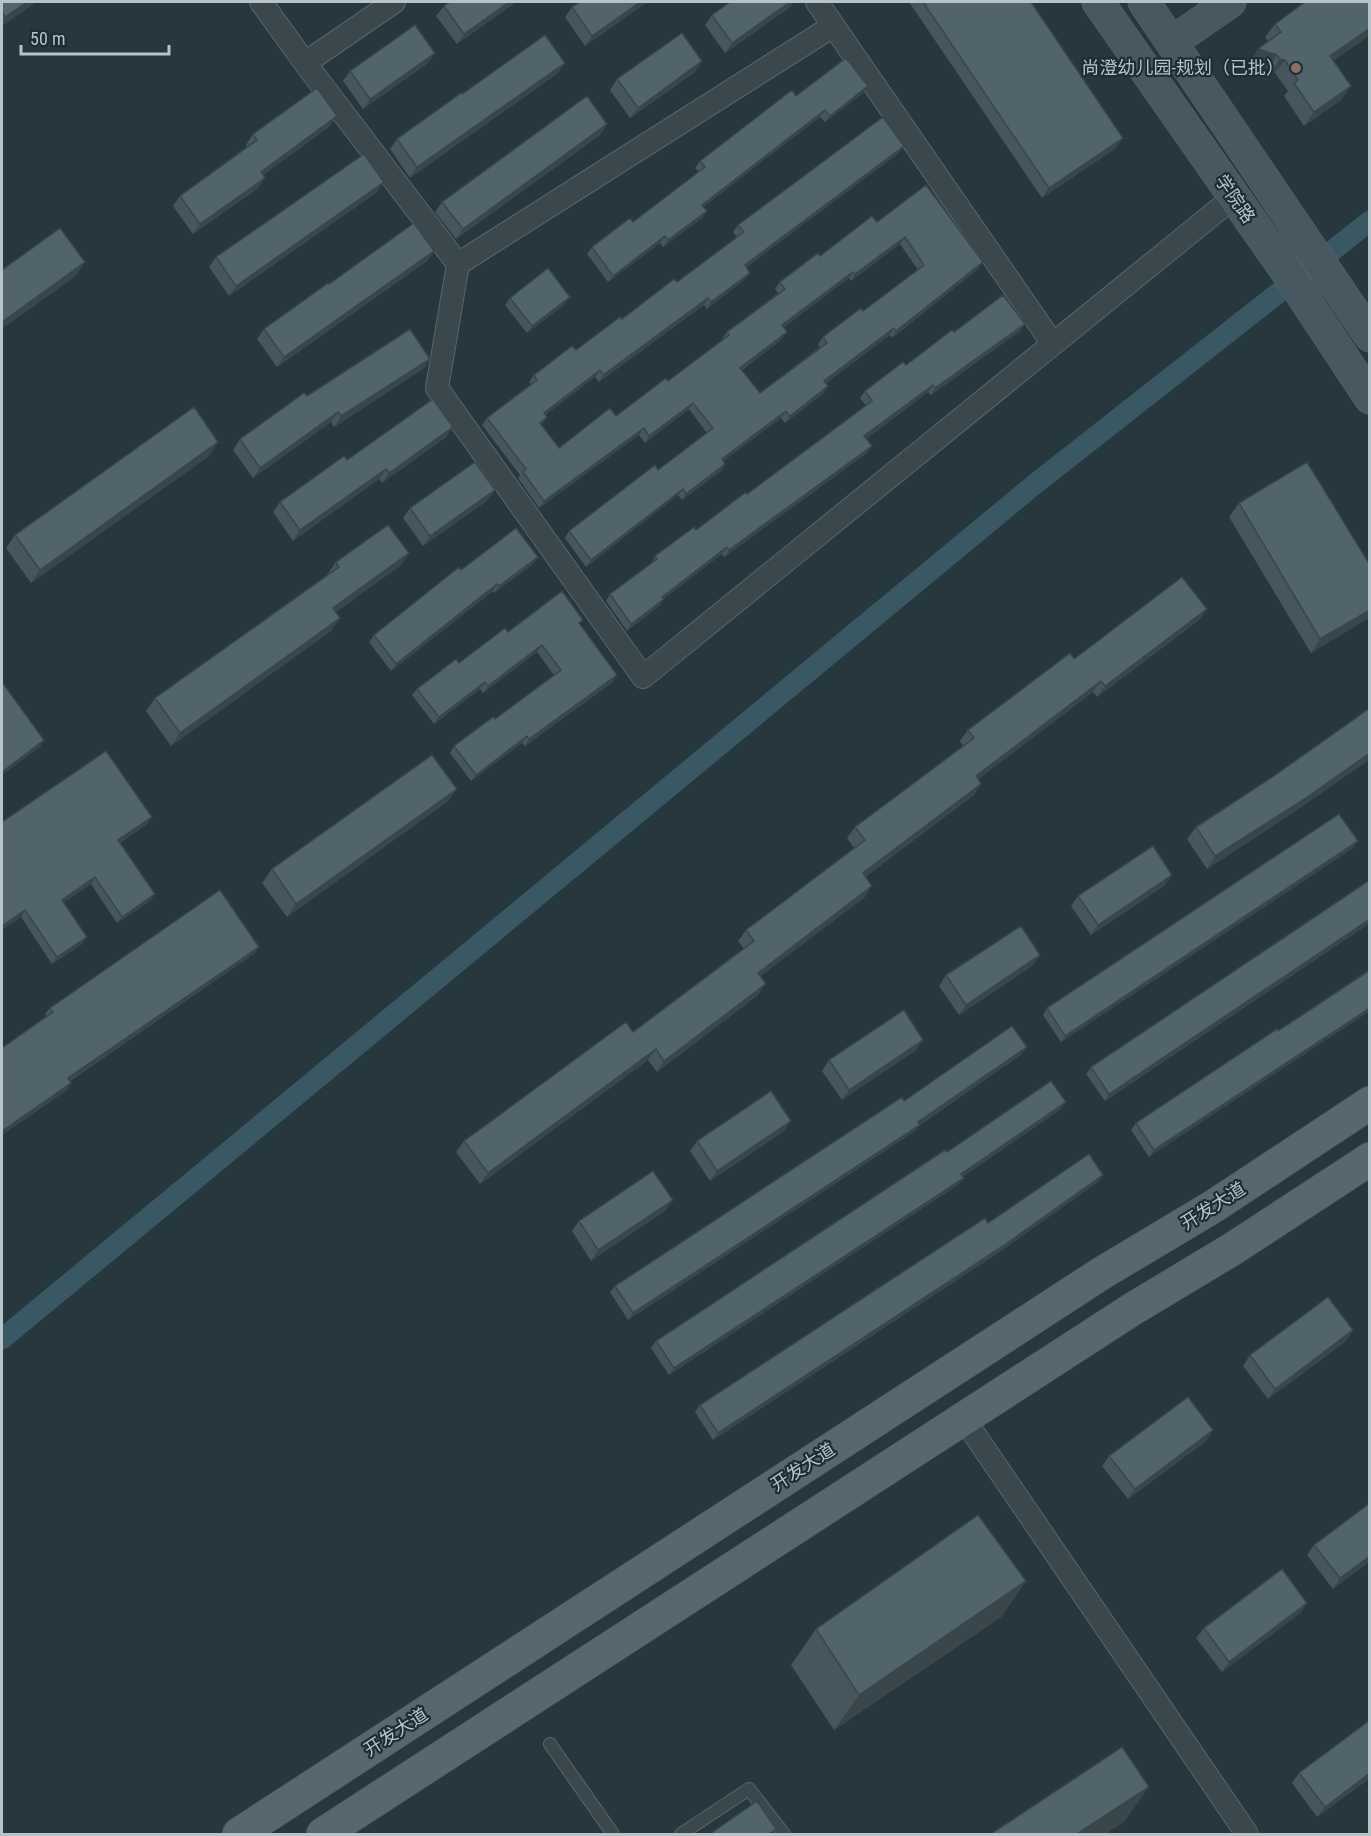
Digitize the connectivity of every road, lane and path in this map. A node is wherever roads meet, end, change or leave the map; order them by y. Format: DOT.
graph roads {
  1 [pos="261,2"];
  2 [pos="394,2"];
  3 [pos="817,2"];
  4 [pos="1098,2"];
  5 [pos="1144,2"];
  6 [pos="1230,2"];
  7 [pos="833,26"];
  8 [pos="1172,42"];
  9 [pos="305,63"];
  10 [pos="1234,197"];
  11 [pos="458,264"];
  12 [pos="1364,327"];
  13 [pos="1053,344"];
  14 [pos="1370,398"];
  15 [pos="1370,1103"];
  16 [pos="1370,1159"];
  17 [pos="964,1419"];
  18 [pos="550,1744"];
  19 [pos="239,1834"];
  20 [pos="323,1834"];
  21 [pos="613,1834"];
  22 [pos="681,1834"];
  23 [pos="784,1834"];
  24 [pos="1247,1834"];
  1 -- 9 [label="street"];
  2 -- 9 [label="street"];
  3 -- 7 [label="street"];
  4 -- 10 [label="main road, 学院路"];
  5 -- 8 [label="main road, 学院路"];
  6 -- 8 [label="main road"];
  7 -- 11 [label="street"];
  7 -- 13 [label="street"];
  8 -- 12 [label="main road, 学院路"];
  9 -- 11 [label="street"];
  10 -- 13 [label="street"];
  10 -- 14 [label="main road, 学院路"];
  11 -- 13 [label="street"];
  15 -- 19 [label="main road, 开发大道"];
  16 -- 17 [label="main road"];
  17 -- 20 [label="main road"];
  17 -- 24 [label="street"];
  18 -- 21 [label="lane"];
  22 -- 23 [label="lane"];
}
